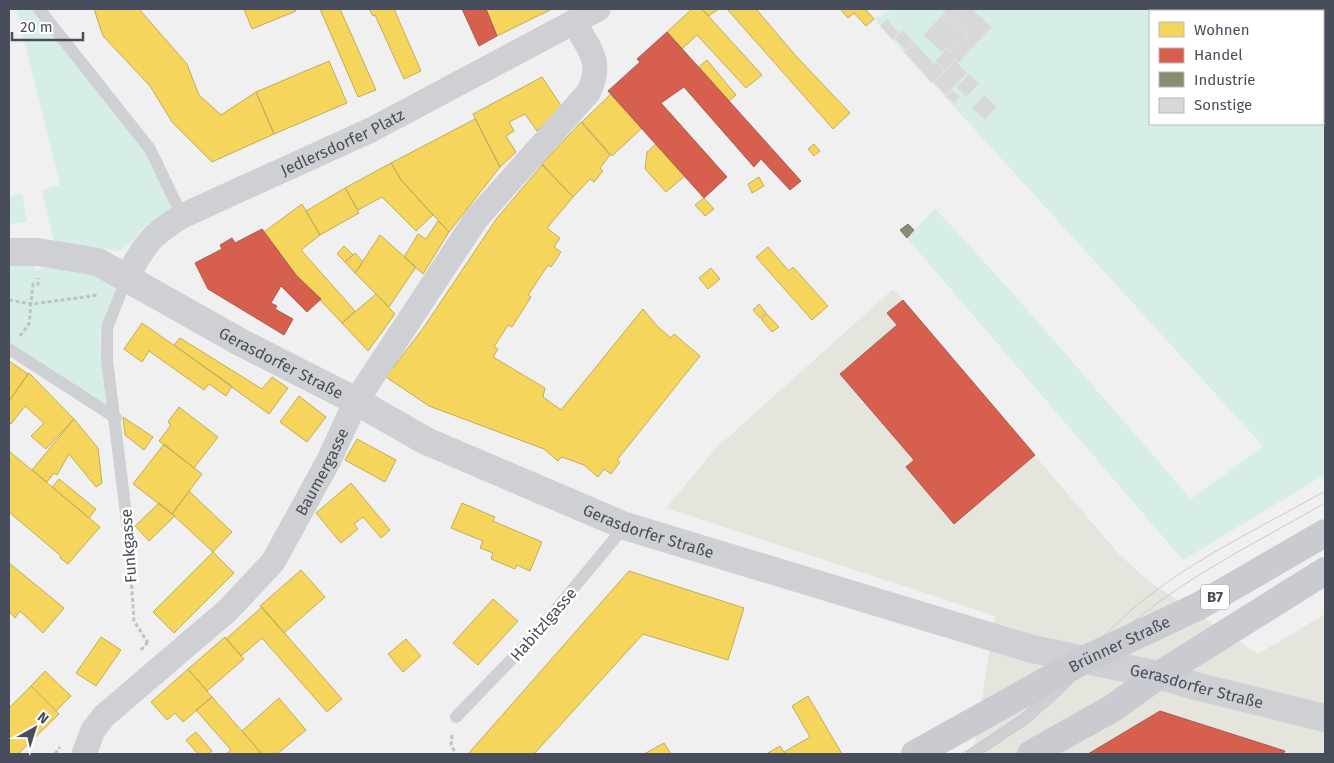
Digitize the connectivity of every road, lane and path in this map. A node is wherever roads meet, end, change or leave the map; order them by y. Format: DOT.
graph roads {
  1 [pos="39,9"];
  2 [pos="598,9"];
  3 [pos="574,22"];
  4 [pos="182,216"];
  5 [pos="9,252"];
  6 [pos="127,277"];
  7 [pos="9,300"];
  8 [pos="32,304"];
  9 [pos="10,350"];
  10 [pos="356,401"];
  11 [pos="116,418"];
  12 [pos="625,526"];
  13 [pos="128,530"];
  14 [pos="1325,533"];
  15 [pos="1325,571"];
  16 [pos="1084,660"];
  17 [pos="163,665"];
  18 [pos="1159,675"];
  19 [pos="456,717"];
  20 [pos="1325,718"];
  21 [pos="84,754"];
  22 [pos="915,754"];
  23 [pos="972,754"];
  24 [pos="1031,754"];
  1 -- 4 [label="lane"];
  2 -- 3 [label="street, Jedlersdorfer Platz"];
  3 -- 4 [label="street, Jedlersdorfer Platz"];
  3 -- 10 [label="street, Baumergasse"];
  4 -- 6 [label="street, Jedlersdorfer Platz"];
  5 -- 6 [label="street, Gerasdorfer Straße"];
  6 -- 8 [label="path"];
  6 -- 10 [label="street, Gerasdorfer Straße"];
  6 -- 11 [label="lane, Funkgasse"];
  7 -- 8 [label="path"];
  8 -- 9 [label="path"];
  9 -- 11 [label="lane"];
  10 -- 12 [label="street, Gerasdorfer Straße"];
  10 -- 17 [label="street, Baumergasse"];
  11 -- 13 [label="lane, Funkgasse"];
  12 -- 16 [label="street, Gerasdorfer Straße"];
  12 -- 19 [label="lane, Habitzlgasse"];
  13 -- 17 [label="path, Funkgasse"];
  14 -- 16 [label="main road, Brünner Straße / B7"];
  15 -- 18 [label="main road, B7"];
  16 -- 18 [label="street, Gerasdorfer Straße"];
  16 -- 22 [label="main road, Brünner Straße / B7"];
  16 -- 23 [label="lane"];
  17 -- 21 [label="street, Baumergasse"];
  18 -- 20 [label="street, Gerasdorfer Straße"];
  18 -- 24 [label="main road, B7"];
}
